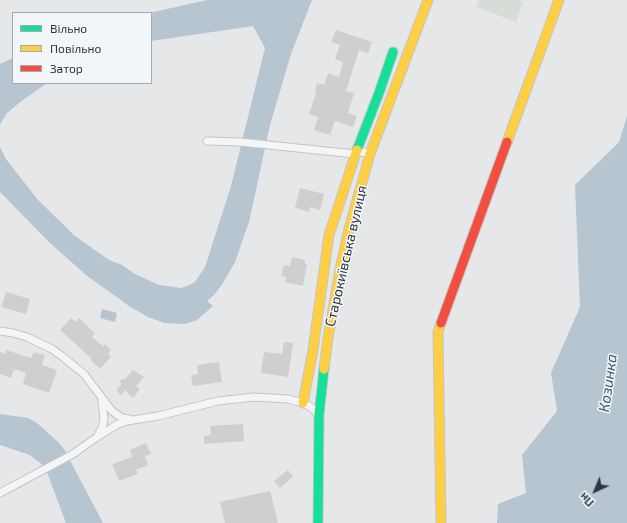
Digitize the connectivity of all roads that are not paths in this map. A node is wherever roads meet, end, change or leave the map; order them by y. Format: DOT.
graph roads {
  1 [pos="428,0"];
  2 [pos="559,0"];
  3 [pos="393,52"];
  4 [pos="207,141"];
  5 [pos="355,154"];
  6 [pos="370,154"];
  7 [pos="0,332"];
  8 [pos="102,400"];
  9 [pos="303,403"];
  10 [pos="319,415"];
  11 [pos="147,418"];
  12 [pos="97,437"];
  13 [pos="0,493"];
  14 [pos="318,523"];
  15 [pos="441,523"];
  1 -- 6 [label="street, Старокиївська вулиця"];
  2 -- 15 [label="street"];
  3 -- 5 [label="street"];
  4 -- 5 [label="street"];
  5 -- 6 [label="street"];
  5 -- 9 [label="street"];
  6 -- 10 [label="street, Старокиївська вулиця"];
  7 -- 8 [label="street"];
  8 -- 11 [label="street"];
  8 -- 12 [label="street"];
  9 -- 10 [label="street"];
  9 -- 11 [label="street"];
  10 -- 14 [label="street, Старокиївська вулиця"];
  11 -- 12 [label="street"];
  12 -- 13 [label="street"];
}
